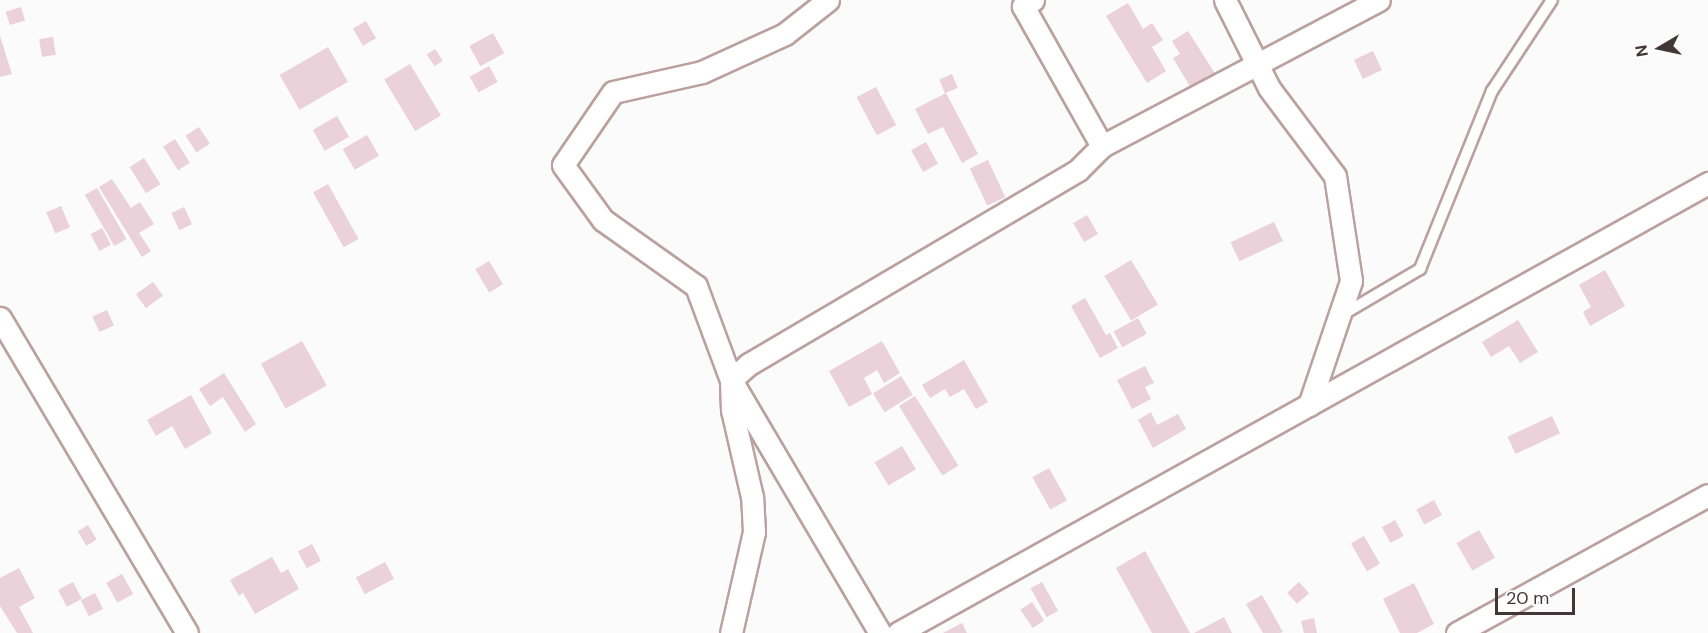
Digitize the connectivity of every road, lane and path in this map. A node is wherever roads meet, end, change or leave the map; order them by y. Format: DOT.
graph roads {
  1 [pos="828,0"];
  2 [pos="1033,0"];
  3 [pos="1225,0"];
  4 [pos="1379,0"];
  5 [pos="1552,0"];
  6 [pos="1257,64"];
  7 [pos="1102,146"];
  8 [pos="1708,183"];
  9 [pos="1339,317"];
  10 [pos="2,324"];
  11 [pos="731,380"];
  12 [pos="1309,405"];
  13 [pos="1708,495"];
  14 [pos="187,633"];
  15 [pos="731,633"];
  16 [pos="880,633"];
  17 [pos="898,633"];
  18 [pos="1457,633"];
  1 -- 11 [label="street"];
  2 -- 7 [label="street"];
  3 -- 6 [label="street"];
  4 -- 6 [label="street"];
  5 -- 9 [label="lane"];
  6 -- 7 [label="street"];
  6 -- 9 [label="street"];
  7 -- 11 [label="street"];
  8 -- 12 [label="street"];
  9 -- 12 [label="street"];
  10 -- 14 [label="street"];
  11 -- 15 [label="street"];
  11 -- 16 [label="street"];
  12 -- 17 [label="street"];
  13 -- 18 [label="street"];
}
